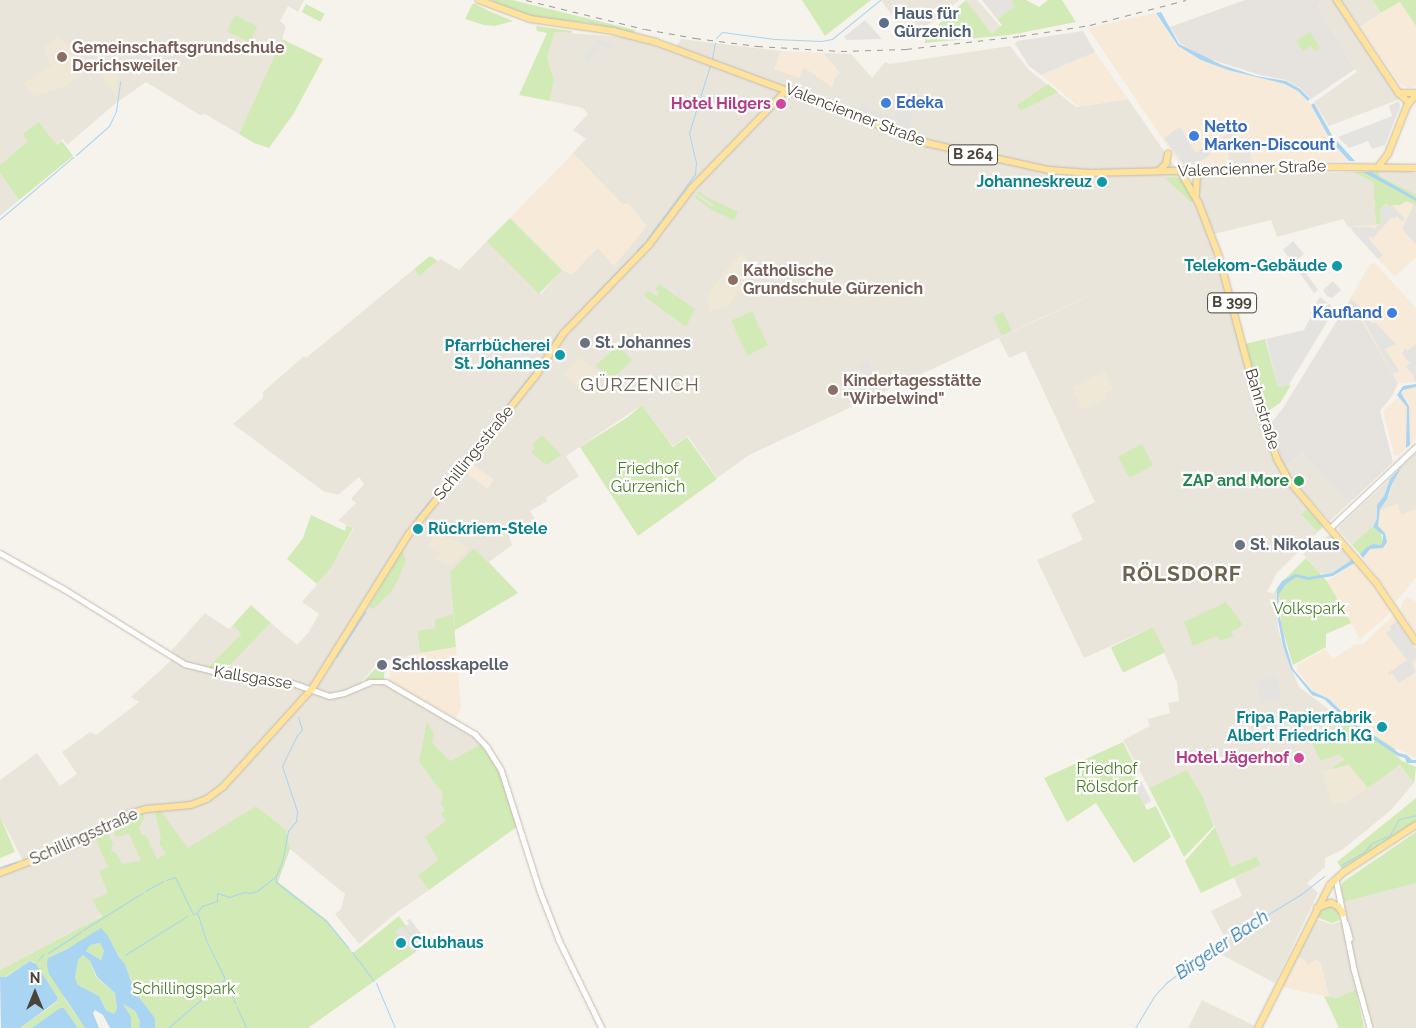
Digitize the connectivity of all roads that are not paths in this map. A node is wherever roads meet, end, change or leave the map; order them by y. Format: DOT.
graph roads {
  1 [pos="479,0"];
  2 [pos="1337,0"];
  3 [pos="788,89"];
  4 [pos="1399,93"];
  5 [pos="1416,94"];
  6 [pos="1409,102"];
  7 [pos="1403,114"];
  8 [pos="1168,154"];
  9 [pos="1388,154"];
  10 [pos="1379,166"];
  11 [pos="1392,166"];
  12 [pos="1416,168"];
  13 [pos="1205,171"];
  14 [pos="1157,172"];
  15 [pos="1181,172"];
  16 [pos="1197,198"];
  17 [pos="1416,447"];
  18 [pos="1330,528"];
  19 [pos="0,553"];
  20 [pos="1416,641"];
  21 [pos="312,689"];
  22 [pos="1416,825"];
  23 [pos="0,873"];
  24 [pos="1336,879"];
  25 [pos="1317,908"];
  26 [pos="1343,913"];
  27 [pos="602,1028"];
  28 [pos="1258,1028"];
  29 [pos="1370,1028"];
  1 -- 3 [label="main road, Valencienner Straße / B 264"];
  2 -- 4 [label="main road"];
  3 -- 14 [label="main road, Valencienner Straße / B 264"];
  3 -- 21 [label="main road, Schillingsstraße"];
  4 -- 5 [label="main road"];
  4 -- 6 [label="main road"];
  4 -- 7 [label="main road"];
  5 -- 6 [label="main road"];
  6 -- 7 [label="main road"];
  7 -- 9 [label="main road"];
  8 -- 14 [label="main road"];
  9 -- 10 [label="main road"];
  9 -- 11 [label="main road"];
  10 -- 11 [label="main road, Valencienner Straße / B 264"];
  10 -- 13 [label="main road, Valencienner Straße / B 264"];
  11 -- 12 [label="main road, Valencienner Straße / B 264"];
  13 -- 15 [label="main road, Valencienner Straße / B 264"];
  13 -- 16 [label="main road"];
  14 -- 15 [label="main road, Valencienner Straße / B 264"];
  15 -- 16 [label="main road, Bahnstraße / B 399"];
  16 -- 18 [label="main road, Bahnstraße / B 399"];
  17 -- 18 [label="street"];
  18 -- 20 [label="main road, Bahnstraße / B 399"];
  19 -- 21 [label="street, Kallsgasse"];
  21 -- 23 [label="main road, Schillingsstraße"];
  21 -- 27 [label="street, Kallsgasse"];
  22 -- 24 [label="main road"];
  24 -- 25 [label="main road"];
  24 -- 26 [label="street"];
  25 -- 26 [label="main road"];
  25 -- 28 [label="main road"];
  26 -- 29 [label="street"];
}
